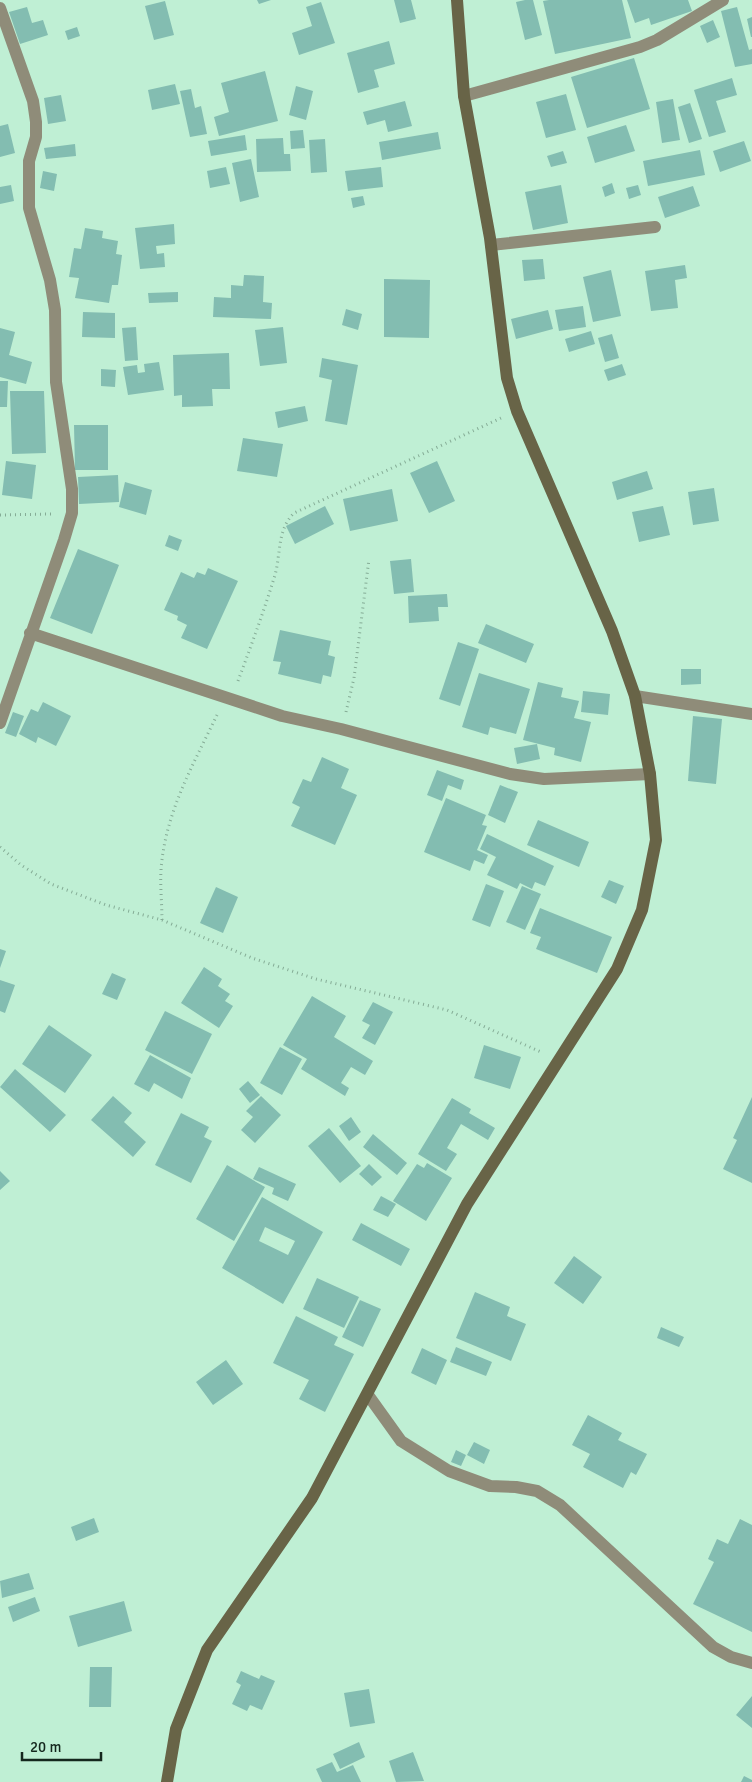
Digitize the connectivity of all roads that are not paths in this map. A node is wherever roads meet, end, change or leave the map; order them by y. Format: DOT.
graph roads {
  1 [pos="457,0"];
  2 [pos="722,0"];
  3 [pos="0,8"];
  4 [pos="464,96"];
  5 [pos="655,227"];
  6 [pos="491,245"];
  7 [pos="30,633"];
  8 [pos="636,696"];
  9 [pos="752,714"];
  10 [pos="0,723"];
  11 [pos="650,774"];
  12 [pos="368,1394"];
  13 [pos="752,1663"];
  14 [pos="167,1782"];
  1 -- 4 [label="street"];
  2 -- 4 [label="street"];
  3 -- 7 [label="street"];
  4 -- 6 [label="street"];
  5 -- 6 [label="street"];
  6 -- 8 [label="street"];
  7 -- 10 [label="street"];
  7 -- 11 [label="street"];
  8 -- 9 [label="street"];
  8 -- 11 [label="street"];
  11 -- 12 [label="street"];
  12 -- 13 [label="street"];
  12 -- 14 [label="street"];
}
